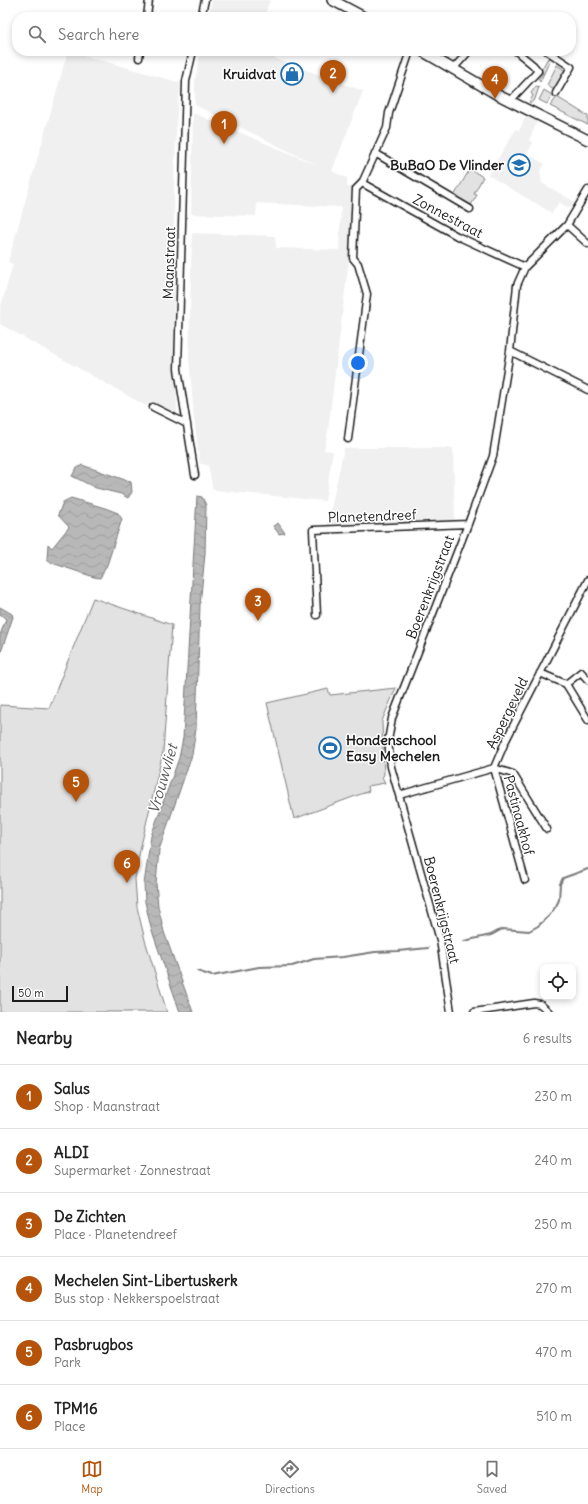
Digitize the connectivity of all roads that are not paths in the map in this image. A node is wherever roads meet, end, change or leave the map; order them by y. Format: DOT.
graph roads {
  1 [pos="149,0"];
  2 [pos="205,0"];
  3 [pos="332,0"];
  4 [pos="148,12"];
  5 [pos="202,12"];
  6 [pos="355,12"];
  7 [pos="192,56"];
  8 [pos="408,56"];
  9 [pos="431,56"];
  10 [pos="465,56"];
  11 [pos="522,56"];
  12 [pos="554,56"];
  13 [pos="453,69"];
  14 [pos="556,93"];
  15 [pos="510,101"];
  16 [pos="588,140"];
  17 [pos="375,153"];
  18 [pos="362,182"];
  19 [pos="588,190"];
  20 [pos="470,209"];
  21 [pos="567,225"];
  22 [pos="588,244"];
  23 [pos="525,266"];
  24 [pos="510,351"];
  25 [pos="588,390"];
  26 [pos="153,407"];
  27 [pos="187,424"];
  28 [pos="348,439"];
  29 [pos="195,475"];
  30 [pos="468,524"];
  31 [pos="588,580"];
  32 [pos="317,615"];
  33 [pos="540,673"];
  34 [pos="588,680"];
  35 [pos="566,684"];
  36 [pos="588,720"];
  37 [pos="494,768"];
  38 [pos="399,795"];
  39 [pos="547,829"];
  40 [pos="525,880"];
  41 [pos="451,1012"];
  42 [pos="474,1012"];
  43 [pos="549,1012"];
  1 -- 4 [label="street"];
  2 -- 5 [label="street"];
  3 -- 6 [label="main road"];
  7 -- 27 [label="street, Maanstraat"];
  8 -- 17 [label="street"];
  9 -- 13 [label="main road"];
  10 -- 13 [label="street"];
  11 -- 15 [label="street"];
  12 -- 14 [label="street"];
  13 -- 15 [label="main road"];
  15 -- 16 [label="main road"];
  17 -- 18 [label="street"];
  17 -- 20 [label="street"];
  18 -- 23 [label="street, Zonnestraat"];
  18 -- 28 [label="street"];
  19 -- 21 [label="street, Boerenkrijgstraat"];
  21 -- 22 [label="street"];
  21 -- 23 [label="street, Boerenkrijgstraat"];
  23 -- 24 [label="street, Boerenkrijgstraat"];
  24 -- 25 [label="street"];
  24 -- 30 [label="street, Boerenkrijgstraat"];
  26 -- 27 [label="street"];
  27 -- 29 [label="street, Maanstraat"];
  30 -- 32 [label="street, Planetendreef"];
  30 -- 38 [label="street, Boerenkrijgstraat"];
  31 -- 33 [label="street, Aspergeveld"];
  33 -- 35 [label="street"];
  33 -- 37 [label="street, Aspergeveld"];
  34 -- 35 [label="street"];
  35 -- 36 [label="street"];
  37 -- 38 [label="street, Aspergeveld"];
  37 -- 39 [label="street, Pastinaakhof"];
  37 -- 40 [label="street, Pastinaakhof"];
  38 -- 41 [label="street, Boerenkrijgstraat"];
  42 -- 43 [label="street"];
}
